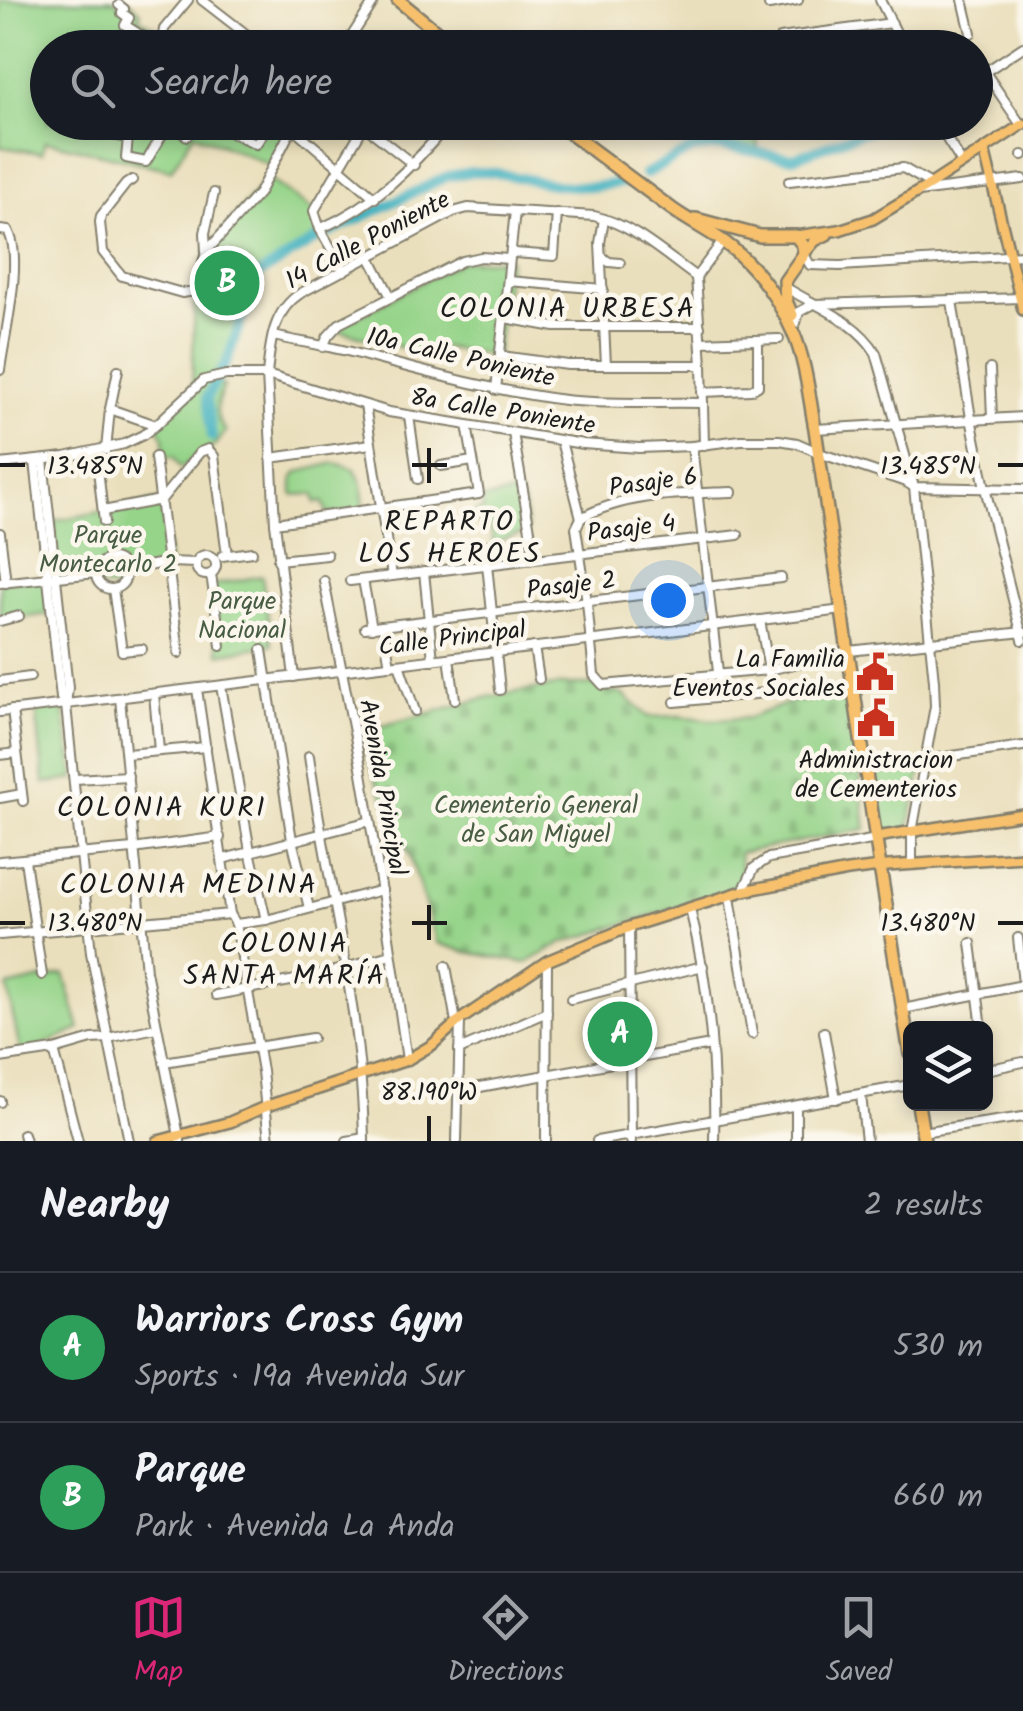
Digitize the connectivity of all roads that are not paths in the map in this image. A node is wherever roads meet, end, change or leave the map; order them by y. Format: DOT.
graph roads {
  1 [pos="188,0"];
  2 [pos="202,0"];
  3 [pos="375,0"];
  4 [pos="398,0"];
  5 [pos="798,0"];
  6 [pos="880,0"];
  7 [pos="966,1"];
  8 [pos="769,4"];
  9 [pos="119,5"];
  10 [pos="892,23"];
  11 [pos="132,30"];
  12 [pos="164,30"];
  13 [pos="241,30"];
  14 [pos="356,30"];
  15 [pos="434,30"];
  16 [pos="840,30"];
  17 [pos="895,30"];
  18 [pos="971,30"];
  19 [pos="1023,47"];
  20 [pos="993,67"];
  21 [pos="993,83"];
  22 [pos="1022,124"];
  23 [pos="128,140"];
  24 [pos="158,140"];
  25 [pos="249,140"];
  26 [pos="259,140"];
  27 [pos="284,140"];
  28 [pos="309,140"];
  29 [pos="353,140"];
  30 [pos="382,140"];
  31 [pos="435,140"];
  32 [pos="579,140"];
  33 [pos="947,140"];
  34 [pos="256,144"];
  35 [pos="267,149"];
  36 [pos="984,149"];
  37 [pos="962,163"];
  38 [pos="414,165"];
  39 [pos="339,166"];
  40 [pos="1023,179"];
  41 [pos="132,180"];
  42 [pos="789,181"];
  43 [pos="931,184"];
  44 [pos="991,184"];
  45 [pos="214,192"];
  46 [pos="918,192"];
  47 [pos="375,198"];
  48 [pos="516,211"];
  49 [pos="557,213"];
  50 [pos="682,216"];
  51 [pos="604,218"];
  52 [pos="320,229"];
  53 [pos="731,229"];
  54 [pos="0,230"];
  55 [pos="839,230"];
  56 [pos="796,236"];
  57 [pos="722,241"];
  58 [pos="206,252"];
  59 [pos="804,254"];
  60 [pos="512,256"];
  61 [pos="601,256"];
  62 [pos="1009,256"];
  63 [pos="1023,256"];
  64 [pos="370,258"];
  65 [pos="620,263"];
  66 [pos="344,271"];
  67 [pos="696,277"];
  68 [pos="763,279"];
  69 [pos="508,281"];
  70 [pos="785,284"];
  71 [pos="603,289"];
  72 [pos="11,295"];
  73 [pos="0,296"];
  74 [pos="391,297"];
  75 [pos="1021,298"];
  76 [pos="952,300"];
  77 [pos="814,304"];
  78 [pos="861,304"];
  79 [pos="1023,310"];
  80 [pos="504,318"];
  81 [pos="796,323"];
  82 [pos="700,327"];
  83 [pos="605,328"];
  84 [pos="858,330"];
  85 [pos="3,333"];
  86 [pos="272,336"];
  87 [pos="779,339"];
  88 [pos="758,340"];
  89 [pos="701,342"];
  90 [pos="323,347"];
  91 [pos="501,356"];
  92 [pos="606,365"];
  93 [pos="702,365"];
  94 [pos="0,366"];
  95 [pos="990,369"];
  96 [pos="118,370"];
  97 [pos="268,375"];
  98 [pos="496,390"];
  99 [pos="702,392"];
  100 [pos="702,403"];
  101 [pos="364,405"];
  102 [pos="110,409"];
  103 [pos="409,416"];
  104 [pos="1023,417"];
  105 [pos="971,418"];
  106 [pos="992,418"];
  107 [pos="896,423"];
  108 [pos="156,425"];
  109 [pos="467,425"];
  110 [pos="817,429"];
  111 [pos="514,433"];
  112 [pos="561,441"];
  113 [pos="371,444"];
  114 [pos="704,444"];
  115 [pos="692,446"];
  116 [pos="106,450"];
  117 [pos="820,453"];
  118 [pos="155,457"];
  119 [pos="271,458"];
  120 [pos="39,460"];
  121 [pos="97,460"];
  122 [pos="473,462"];
  123 [pos="0,464"];
  124 [pos="441,466"];
  125 [pos="418,479"];
  126 [pos="914,487"];
  127 [pos="985,488"];
  128 [pos="1023,489"];
  129 [pos="732,492"];
  130 [pos="698,494"];
  131 [pos="161,500"];
  132 [pos="381,508"];
  133 [pos="103,511"];
  134 [pos="582,518"];
  135 [pos="104,522"];
  136 [pos="275,523"];
  137 [pos="0,532"];
  138 [pos="738,535"];
  139 [pos="703,539"];
  140 [pos="484,545"];
  141 [pos="252,552"];
  142 [pos="581,554"];
  143 [pos="227,555"];
  144 [pos="327,555"];
  145 [pos="213,558"];
  146 [pos="536,559"];
  147 [pos="278,560"];
  148 [pos="169,562"];
  149 [pos="196,563"];
  150 [pos="488,565"];
  151 [pos="125,570"];
  152 [pos="424,572"];
  153 [pos="96,574"];
  154 [pos="211,574"];
  155 [pos="52,576"];
  156 [pos="392,576"];
  157 [pos="781,578"];
  158 [pos="363,580"];
  159 [pos="324,581"];
  160 [pos="350,581"];
  161 [pos="3,583"];
  162 [pos="708,587"];
  163 [pos="113,589"];
  164 [pos="587,602"];
  165 [pos="843,610"];
  166 [pos="493,613"];
  167 [pos="19,616"];
  168 [pos="430,620"];
  169 [pos="760,620"];
  170 [pos="0,622"];
  171 [pos="383,626"];
  172 [pos="713,626"];
  173 [pos="1022,635"];
  174 [pos="591,640"];
  175 [pos="930,644"];
  176 [pos="221,646"];
  177 [pos="534,648"];
  178 [pos="142,649"];
  179 [pos="262,650"];
  180 [pos="851,651"];
  181 [pos="496,652"];
  182 [pos="179,653"];
  183 [pos="449,658"];
  184 [pos="433,660"];
  185 [pos="395,664"];
  186 [pos="769,670"];
  187 [pos="342,671"];
  188 [pos="718,676"];
  189 [pos="30,677"];
  190 [pos="294,677"];
  191 [pos="539,679"];
  192 [pos="266,680"];
  193 [pos="0,681"];
  194 [pos="221,686"];
  195 [pos="197,689"];
  196 [pos="500,690"];
  197 [pos="154,694"];
  198 [pos="120,698"];
  199 [pos="721,698"];
  200 [pos="455,699"];
  201 [pos="675,702"];
  202 [pos="66,705"];
  203 [pos="12,710"];
  204 [pos="416,711"];
  205 [pos="0,712"];
  206 [pos="1023,746"];
  207 [pos="206,747"];
  208 [pos="160,752"];
  209 [pos="17,753"];
  210 [pos="126,754"];
  211 [pos="0,755"];
  212 [pos="309,756"];
  213 [pos="926,760"];
  214 [pos="869,767"];
  215 [pos="128,776"];
  216 [pos="75,779"];
  217 [pos="0,798"];
  218 [pos="1023,814"];
  219 [pos="370,822"];
  220 [pos="912,832"];
  221 [pos="320,834"];
  222 [pos="220,837"];
  223 [pos="879,838"];
  224 [pos="292,840"];
  225 [pos="134,850"];
  226 [pos="250,851"];
  227 [pos="80,855"];
  228 [pos="1023,857"];
  229 [pos="222,858"];
  230 [pos="25,860"];
  231 [pos="0,861"];
  232 [pos="912,864"];
  233 [pos="884,866"];
  234 [pos="382,890"];
  235 [pos="743,891"];
  236 [pos="730,897"];
  237 [pos="334,902"];
  238 [pos="309,908"];
  239 [pos="690,909"];
  240 [pos="230,914"];
  241 [pos="266,920"];
  242 [pos="140,922"];
  243 [pos="236,924"];
  244 [pos="88,927"];
  245 [pos="629,927"];
  246 [pos="35,932"];
  247 [pos="0,934"];
  248 [pos="1018,938"];
  249 [pos="971,943"];
  250 [pos="391,955"];
  251 [pos="547,960"];
  252 [pos="446,966"];
  253 [pos="704,966"];
  254 [pos="345,969"];
  255 [pos="42,976"];
  256 [pos="630,982"];
  257 [pos="1023,984"];
  258 [pos="248,989"];
  259 [pos="216,995"];
  260 [pos="978,995"];
  261 [pos="571,999"];
  262 [pos="906,1008"];
  263 [pos="547,1012"];
  264 [pos="458,1021"];
  265 [pos="907,1021"];
  266 [pos="911,1021"];
  267 [pos="981,1021"];
  268 [pos="156,1028"];
  269 [pos="824,1032"];
  270 [pos="752,1034"];
  271 [pos="108,1038"];
  272 [pos="312,1038"];
  273 [pos="711,1045"];
  274 [pos="257,1048"];
  275 [pos="54,1050"];
  276 [pos="459,1050"];
  277 [pos="0,1058"];
  278 [pos="630,1059"];
  279 [pos="407,1060"];
  280 [pos="164,1062"];
  281 [pos="1023,1062"];
  282 [pos="993,1068"];
  283 [pos="546,1075"];
  284 [pos="362,1076"];
  285 [pos="903,1086"];
  286 [pos="458,1091"];
  287 [pos="861,1094"];
  288 [pos="836,1099"];
  289 [pos="267,1106"];
  290 [pos="796,1108"];
  291 [pos="923,1111"];
  292 [pos="1023,1116"];
  293 [pos="715,1120"];
  294 [pos="630,1138"];
  295 [pos="927,1138"];
  296 [pos="179,1139"];
  297 [pos="364,1139"];
  298 [pos="78,1141"];
  299 [pos="129,1141"];
  300 [pos="158,1141"];
  301 [pos="269,1141"];
  302 [pos="347,1141"];
  303 [pos="457,1141"];
  304 [pos="546,1141"];
  305 [pos="596,1141"];
  306 [pos="714,1141"];
  307 [pos="796,1141"];
  308 [pos="866,1141"];
  1 -- 12 [label="street"];
  2 -- 13 [label="street"];
  3 -- 14 [label="street"];
  4 -- 15 [label="highway"];
  5 -- 8 [label="street"];
  6 -- 10 [label="street"];
  7 -- 18 [label="street"];
  9 -- 11 [label="street"];
  10 -- 16 [label="street"];
  10 -- 17 [label="street"];
  19 -- 20 [label="street"];
  21 -- 22 [label="street"];
  22 -- 36 [label="main road"];
  23 -- 24 [label="street"];
  25 -- 34 [label="street"];
  26 -- 34 [label="street"];
  27 -- 58 [label="street"];
  28 -- 39 [label="street"];
  29 -- 39 [label="street"];
  30 -- 38 [label="street"];
  31 -- 38 [label="street"];
  32 -- 50 [label="highway"];
  33 -- 37 [label="street"];
  34 -- 35 [label="street"];
  36 -- 37 [label="main road"];
  36 -- 44 [label="main road"];
  37 -- 43 [label="main road"];
  38 -- 47 [label="street"];
  39 -- 47 [label="street"];
  39 -- 52 [label="street"];
  40 -- 44 [label="street"];
  41 -- 58 [label="street"];
  42 -- 43 [label="street"];
  43 -- 46 [label="main road"];
  44 -- 46 [label="street"];
  44 -- 62 [label="main road"];
  45 -- 58 [label="street"];
  46 -- 55 [label="main road"];
  47 -- 52 [label="street"];
  48 -- 49 [label="street, 14 Calle Poniente"];
  48 -- 60 [label="street"];
  48 -- 64 [label="street, 14 Calle Poniente"];
  49 -- 51 [label="street, 14 Calle Poniente"];
  49 -- 60 [label="street"];
  50 -- 53 [label="highway"];
  50 -- 57 [label="highway"];
  51 -- 61 [label="street"];
  51 -- 67 [label="street, 14 Calle Poniente"];
  52 -- 66 [label="street"];
  53 -- 56 [label="highway"];
  53 -- 57 [label="highway"];
  54 -- 72 [label="street"];
  55 -- 56 [label="main road"];
  55 -- 59 [label="main road"];
  56 -- 59 [label="highway"];
  57 -- 67 [label="street"];
  57 -- 68 [label="highway"];
  59 -- 62 [label="street"];
  59 -- 70 [label="highway"];
  60 -- 69 [label="street"];
  60 -- 74 [label="street"];
  61 -- 65 [label="street"];
  61 -- 71 [label="street"];
  62 -- 63 [label="street"];
  62 -- 75 [label="main road"];
  64 -- 66 [label="street, 14 Calle Poniente"];
  64 -- 74 [label="street"];
  66 -- 86 [label="street, 14 Calle Poniente"];
  67 -- 82 [label="street"];
  68 -- 70 [label="highway"];
  68 -- 110 [label="highway"];
  69 -- 71 [label="street"];
  69 -- 80 [label="street"];
  70 -- 77 [label="street"];
  70 -- 81 [label="highway"];
  71 -- 83 [label="street"];
  72 -- 73 [label="street"];
  72 -- 85 [label="street"];
  74 -- 90 [label="street"];
  75 -- 76 [label="street"];
  75 -- 79 [label="main road"];
  76 -- 78 [label="street"];
  76 -- 105 [label="street"];
  77 -- 78 [label="street"];
  77 -- 81 [label="street"];
  77 -- 84 [label="street"];
  78 -- 84 [label="street"];
  80 -- 83 [label="street"];
  80 -- 91 [label="street"];
  81 -- 110 [label="highway"];
  82 -- 83 [label="street"];
  82 -- 89 [label="street"];
  83 -- 92 [label="street"];
  84 -- 107 [label="street"];
  85 -- 94 [label="street"];
  86 -- 90 [label="street, 10a Calle Poniente"];
  86 -- 97 [label="street"];
  87 -- 88 [label="street"];
  88 -- 89 [label="street"];
  88 -- 99 [label="street"];
  89 -- 93 [label="street"];
  90 -- 98 [label="street, 10a Calle Poniente"];
  91 -- 92 [label="street"];
  91 -- 98 [label="street"];
  92 -- 93 [label="street"];
  93 -- 99 [label="street"];
  95 -- 106 [label="street"];
  96 -- 102 [label="street"];
  97 -- 101 [label="street, 8a Calle Poniente"];
  97 -- 108 [label="street, 8a Calle Poniente"];
  97 -- 119 [label="street"];
  98 -- 100 [label="street, 10a Calle Poniente"];
  99 -- 100 [label="street"];
  100 -- 114 [label="street"];
  101 -- 103 [label="street, 8a Calle Poniente"];
  101 -- 113 [label="street"];
  102 -- 108 [label="street"];
  102 -- 116 [label="street"];
  103 -- 109 [label="street, 8a Calle Poniente"];
  103 -- 125 [label="street"];
  104 -- 106 [label="street"];
  105 -- 106 [label="street"];
  105 -- 107 [label="street"];
  105 -- 127 [label="street"];
  107 -- 110 [label="street"];
  107 -- 126 [label="street"];
  108 -- 116 [label="street, 8a Calle Poniente"];
  109 -- 111 [label="street, 8a Calle Poniente"];
  109 -- 122 [label="street"];
  110 -- 117 [label="highway"];
  111 -- 112 [label="street, 8a Calle Poniente"];
  111 -- 146 [label="street"];
  112 -- 115 [label="street, 8a Calle Poniente"];
  112 -- 134 [label="street"];
  113 -- 119 [label="street"];
  113 -- 132 [label="street"];
  114 -- 115 [label="street, 8a Calle Poniente"];
  114 -- 117 [label="street, 8a Calle Poniente"];
  115 -- 130 [label="street"];
  116 -- 120 [label="street, 8a Calle Poniente"];
  117 -- 126 [label="street, 8a Calle Poniente"];
  117 -- 165 [label="highway"];
  117 -- 180 [label="highway"];
  118 -- 131 [label="street"];
  119 -- 136 [label="street"];
  120 -- 123 [label="street, 8a Calle Poniente"];
  120 -- 155 [label="street"];
  121 -- 133 [label="street"];
  122 -- 124 [label="street"];
  122 -- 132 [label="street"];
  126 -- 127 [label="street, 8a Calle Poniente"];
  126 -- 175 [label="street"];
  127 -- 128 [label="street, 8a Calle Poniente"];
  127 -- 173 [label="street"];
  129 -- 130 [label="street, Pasaje 6"];
  130 -- 134 [label="street, Pasaje 6"];
  130 -- 139 [label="street"];
  131 -- 133 [label="street"];
  131 -- 143 [label="street"];
  131 -- 148 [label="street"];
  132 -- 136 [label="street"];
  132 -- 156 [label="street"];
  133 -- 135 [label="street"];
  134 -- 142 [label="street"];
  136 -- 147 [label="street"];
  137 -- 161 [label="street"];
  138 -- 139 [label="street, Pasaje 4"];
  139 -- 142 [label="street, Pasaje 4"];
  139 -- 162 [label="street"];
  140 -- 150 [label="street"];
  141 -- 143 [label="street"];
  142 -- 146 [label="street, Pasaje 4"];
  142 -- 164 [label="street"];
  143 -- 145 [label="street"];
  144 -- 147 [label="street"];
  145 -- 149 [label="street"];
  145 -- 154 [label="street"];
  146 -- 150 [label="street, Pasaje 4"];
  147 -- 190 [label="street"];
  148 -- 149 [label="street"];
  148 -- 151 [label="street"];
  148 -- 182 [label="street"];
  149 -- 154 [label="street"];
  150 -- 152 [label="street, Pasaje 4"];
  150 -- 166 [label="street"];
  151 -- 153 [label="street"];
  151 -- 163 [label="street"];
  152 -- 156 [label="street, Pasaje 4"];
  152 -- 168 [label="street"];
  153 -- 155 [label="street"];
  153 -- 163 [label="street"];
  154 -- 176 [label="street"];
  155 -- 161 [label="street"];
  155 -- 202 [label="street"];
  156 -- 158 [label="street, Pasaje 4"];
  157 -- 162 [label="street, Pasaje 2"];
  158 -- 160 [label="street, Pasaje 4"];
  158 -- 171 [label="street, Pasaje 2"];
  159 -- 187 [label="street, Avenida Principal"];
  162 -- 164 [label="street, Pasaje 2"];
  162 -- 172 [label="street"];
  163 -- 178 [label="street"];
  164 -- 166 [label="street, Pasaje 2"];
  164 -- 174 [label="street"];
  165 -- 169 [label="street, Calle Principal"];
  165 -- 180 [label="highway"];
  166 -- 168 [label="street, Pasaje 2"];
  166 -- 181 [label="street"];
  167 -- 170 [label="street"];
  168 -- 171 [label="street, Pasaje 2"];
  168 -- 184 [label="street"];
  169 -- 172 [label="street, Calle Principal"];
  169 -- 186 [label="street"];
  171 -- 185 [label="street"];
  172 -- 174 [label="street, Calle Principal"];
  172 -- 188 [label="street"];
  173 -- 175 [label="street"];
  174 -- 177 [label="street, Calle Principal"];
  174 -- 188 [label="street"];
  175 -- 180 [label="street"];
  175 -- 213 [label="street"];
  177 -- 181 [label="street, Calle Principal"];
  177 -- 191 [label="street"];
  179 -- 192 [label="street"];
  180 -- 186 [label="street"];
  180 -- 214 [label="highway"];
  181 -- 183 [label="street, Calle Principal"];
  181 -- 196 [label="street"];
  183 -- 184 [label="street, Calle Principal"];
  183 -- 200 [label="street"];
  184 -- 185 [label="street, Calle Principal"];
  185 -- 187 [label="street, Calle Principal"];
  185 -- 204 [label="street"];
  186 -- 188 [label="street"];
  186 -- 199 [label="street"];
  187 -- 190 [label="street, Calle Principal"];
  187 -- 219 [label="street, Avenida Principal"];
  188 -- 199 [label="street"];
  189 -- 193 [label="street"];
  190 -- 192 [label="street, Calle Principal"];
  192 -- 194 [label="street, Calle Principal"];
  192 -- 224 [label="street"];
  194 -- 195 [label="street, Calle Principal"];
  194 -- 226 [label="street"];
  195 -- 197 [label="street, Calle Principal"];
  195 -- 207 [label="street"];
  197 -- 198 [label="street, Calle Principal"];
  197 -- 208 [label="street"];
  198 -- 202 [label="street, Calle Principal"];
  198 -- 210 [label="street"];
  199 -- 201 [label="street"];
  202 -- 203 [label="street, Calle Principal"];
  202 -- 216 [label="street"];
  203 -- 205 [label="street, Calle Principal"];
  203 -- 209 [label="street"];
  206 -- 213 [label="street"];
  207 -- 208 [label="street"];
  207 -- 222 [label="street"];
  208 -- 210 [label="street"];
  209 -- 211 [label="street"];
  209 -- 217 [label="street"];
  210 -- 215 [label="street"];
  212 -- 221 [label="street"];
  213 -- 214 [label="street"];
  213 -- 220 [label="street"];
  214 -- 223 [label="highway"];
  215 -- 216 [label="street"];
  215 -- 225 [label="street"];
  216 -- 227 [label="street"];
  218 -- 220 [label="main road"];
  219 -- 221 [label="street"];
  219 -- 234 [label="street, Avenida Principal"];
  220 -- 223 [label="main road"];
  220 -- 232 [label="street"];
  221 -- 224 [label="street"];
  221 -- 237 [label="street"];
  222 -- 225 [label="street"];
  222 -- 229 [label="street"];
  223 -- 233 [label="highway"];
  223 -- 235 [label="street"];
  224 -- 226 [label="street"];
  224 -- 238 [label="street"];
  225 -- 227 [label="street"];
  225 -- 242 [label="street"];
  226 -- 229 [label="street"];
  226 -- 241 [label="street"];
  227 -- 230 [label="street"];
  227 -- 244 [label="street"];
  228 -- 232 [label="main road"];
  229 -- 240 [label="street"];
  230 -- 231 [label="street"];
  230 -- 246 [label="street"];
  232 -- 233 [label="main road"];
  233 -- 235 [label="main road"];
  233 -- 262 [label="highway"];
  234 -- 237 [label="street"];
  234 -- 250 [label="street, Avenida Principal"];
  235 -- 236 [label="main road"];
  236 -- 239 [label="main road"];
  236 -- 270 [label="street"];
  237 -- 238 [label="street"];
  237 -- 254 [label="street"];
  238 -- 241 [label="street"];
  239 -- 245 [label="main road"];
  239 -- 253 [label="street"];
  240 -- 242 [label="street"];
  240 -- 243 [label="street"];
  241 -- 243 [label="street"];
  242 -- 244 [label="street"];
  242 -- 268 [label="street"];
  243 -- 258 [label="street"];
  244 -- 246 [label="street"];
  244 -- 271 [label="street"];
  245 -- 251 [label="main road"];
  245 -- 256 [label="street"];
  246 -- 247 [label="street"];
  246 -- 255 [label="street"];
  248 -- 257 [label="street"];
  249 -- 260 [label="street"];
  250 -- 254 [label="street"];
  250 -- 279 [label="street, Avenida Principal"];
  251 -- 263 [label="street"];
  251 -- 264 [label="main road"];
  252 -- 264 [label="street"];
  253 -- 256 [label="street"];
  253 -- 273 [label="street"];
  254 -- 258 [label="street"];
  254 -- 284 [label="street"];
  256 -- 261 [label="street"];
  256 -- 278 [label="street"];
  257 -- 260 [label="street"];
  258 -- 259 [label="street"];
  258 -- 274 [label="street"];
  260 -- 262 [label="street"];
  260 -- 267 [label="street"];
  262 -- 265 [label="highway"];
  262 -- 266 [label="highway"];
  263 -- 276 [label="street"];
  263 -- 283 [label="street"];
  264 -- 276 [label="street"];
  264 -- 279 [label="main road"];
  268 -- 271 [label="street"];
  268 -- 280 [label="street"];
  269 -- 288 [label="street"];
  271 -- 275 [label="street"];
  271 -- 299 [label="street"];
  272 -- 274 [label="street"];
  273 -- 278 [label="street"];
  273 -- 293 [label="street"];
  274 -- 280 [label="street"];
  274 -- 289 [label="street"];
  275 -- 277 [label="street"];
  275 -- 298 [label="street"];
  276 -- 286 [label="street"];
  278 -- 283 [label="street"];
  278 -- 294 [label="street"];
  279 -- 284 [label="main road"];
  280 -- 296 [label="street"];
  281 -- 282 [label="street"];
  283 -- 286 [label="street"];
  283 -- 304 [label="street"];
  284 -- 289 [label="main road"];
  284 -- 297 [label="street"];
  285 -- 287 [label="street"];
  286 -- 303 [label="street"];
  287 -- 288 [label="street"];
  287 -- 308 [label="street"];
  288 -- 290 [label="street"];
  289 -- 296 [label="main road"];
  289 -- 301 [label="street"];
  290 -- 293 [label="street"];
  290 -- 307 [label="street"];
  291 -- 295 [label="highway"];
  292 -- 295 [label="street"];
  293 -- 294 [label="street"];
  293 -- 306 [label="street"];
  294 -- 305 [label="street"];
  296 -- 300 [label="main road"];
  297 -- 302 [label="street"];
}
